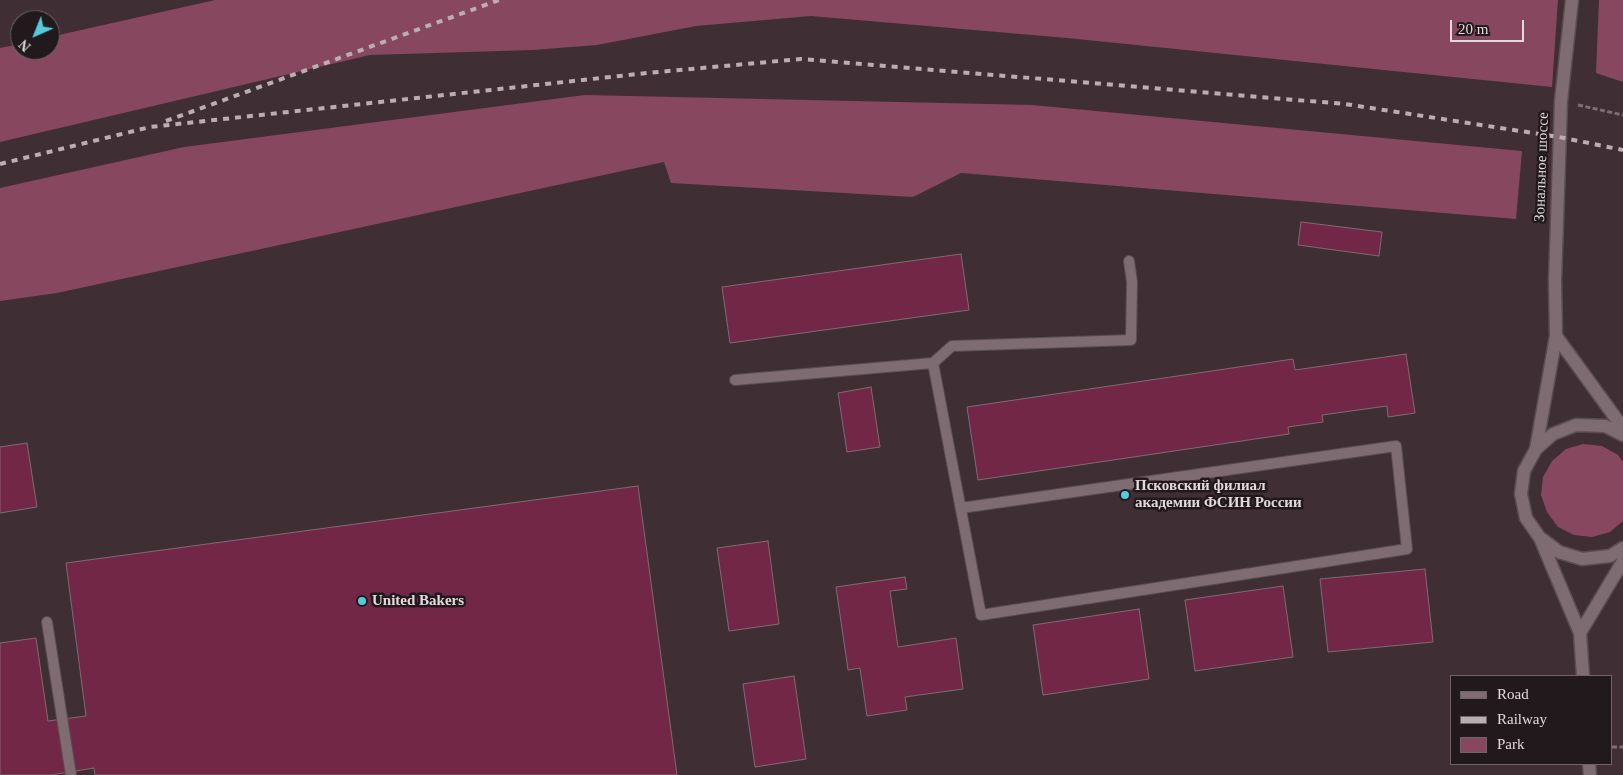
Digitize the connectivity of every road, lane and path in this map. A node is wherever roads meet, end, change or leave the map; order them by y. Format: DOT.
graph roads {
  1 [pos="1572,0"];
  2 [pos="1560,101"];
  3 [pos="1623,115"];
  4 [pos="1129,261"];
  5 [pos="1556,336"];
  6 [pos="933,364"];
  7 [pos="735,380"];
  8 [pos="1623,428"];
  9 [pos="1623,435"];
  10 [pos="1536,449"];
  11 [pos="961,508"];
  12 [pos="1540,538"];
  13 [pos="1623,548"];
  14 [pos="1623,561"];
  15 [pos="47,622"];
  16 [pos="1580,633"];
  17 [pos="1583,675"];
  18 [pos="71,775"];
  1 -- 2 [label="street, Зональное шоссе"];
  2 -- 3 [label="path"];
  2 -- 5 [label="street, Зональное шоссе"];
  4 -- 6 [label="lane"];
  5 -- 8 [label="street"];
  5 -- 10 [label="street, Зональное шоссе"];
  6 -- 7 [label="lane"];
  6 -- 11 [label="lane"];
  9 -- 10 [label="street, Зональное шоссе"];
  10 -- 12 [label="street, Зональное шоссе"];
  11 -- 11 [label="lane"];
  12 -- 13 [label="street, Зональное шоссе"];
  12 -- 16 [label="street, Зональное шоссе"];
  14 -- 16 [label="street"];
  15 -- 18 [label="lane"];
  16 -- 17 [label="street, Зональное шоссе"];
}
